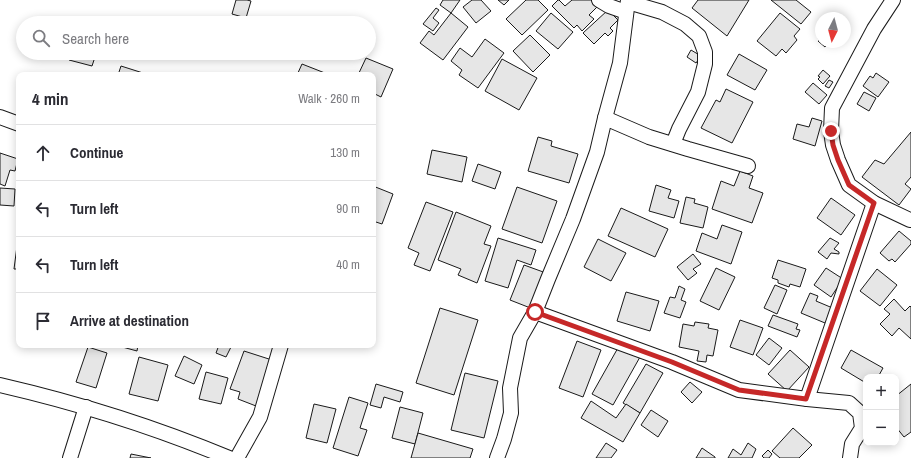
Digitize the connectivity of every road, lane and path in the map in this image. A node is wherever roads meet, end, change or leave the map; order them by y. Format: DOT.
graph roads {
  1 [pos="599,0"];
  2 [pos="893,0"];
  3 [pos="627,5"];
  4 [pos="0,117"];
  5 [pos="605,118"];
  6 [pos="16,123"];
  7 [pos="673,144"];
  8 [pos="748,166"];
  9 [pos="874,203"];
  10 [pos="910,220"];
  11 [pos="535,312"];
  12 [pos="280,348"];
  13 [pos="0,384"];
  14 [pos="806,399"];
  15 [pos="86,407"];
  16 [pos="70,458"];
  17 [pos="229,458"];
  18 [pos="237,458"];
  19 [pos="497,458"];
  20 [pos="850,458"];
  1 -- 3 [label="street"];
  2 -- 9 [label="street"];
  3 -- 5 [label="street"];
  3 -- 7 [label="street"];
  4 -- 6 [label="street"];
  5 -- 7 [label="street"];
  5 -- 11 [label="street"];
  7 -- 8 [label="street"];
  9 -- 10 [label="street"];
  9 -- 14 [label="street"];
  11 -- 14 [label="street"];
  11 -- 19 [label="street"];
  12 -- 18 [label="street"];
  13 -- 15 [label="street"];
  14 -- 20 [label="street"];
  15 -- 16 [label="street"];
  15 -- 17 [label="street"];
}
